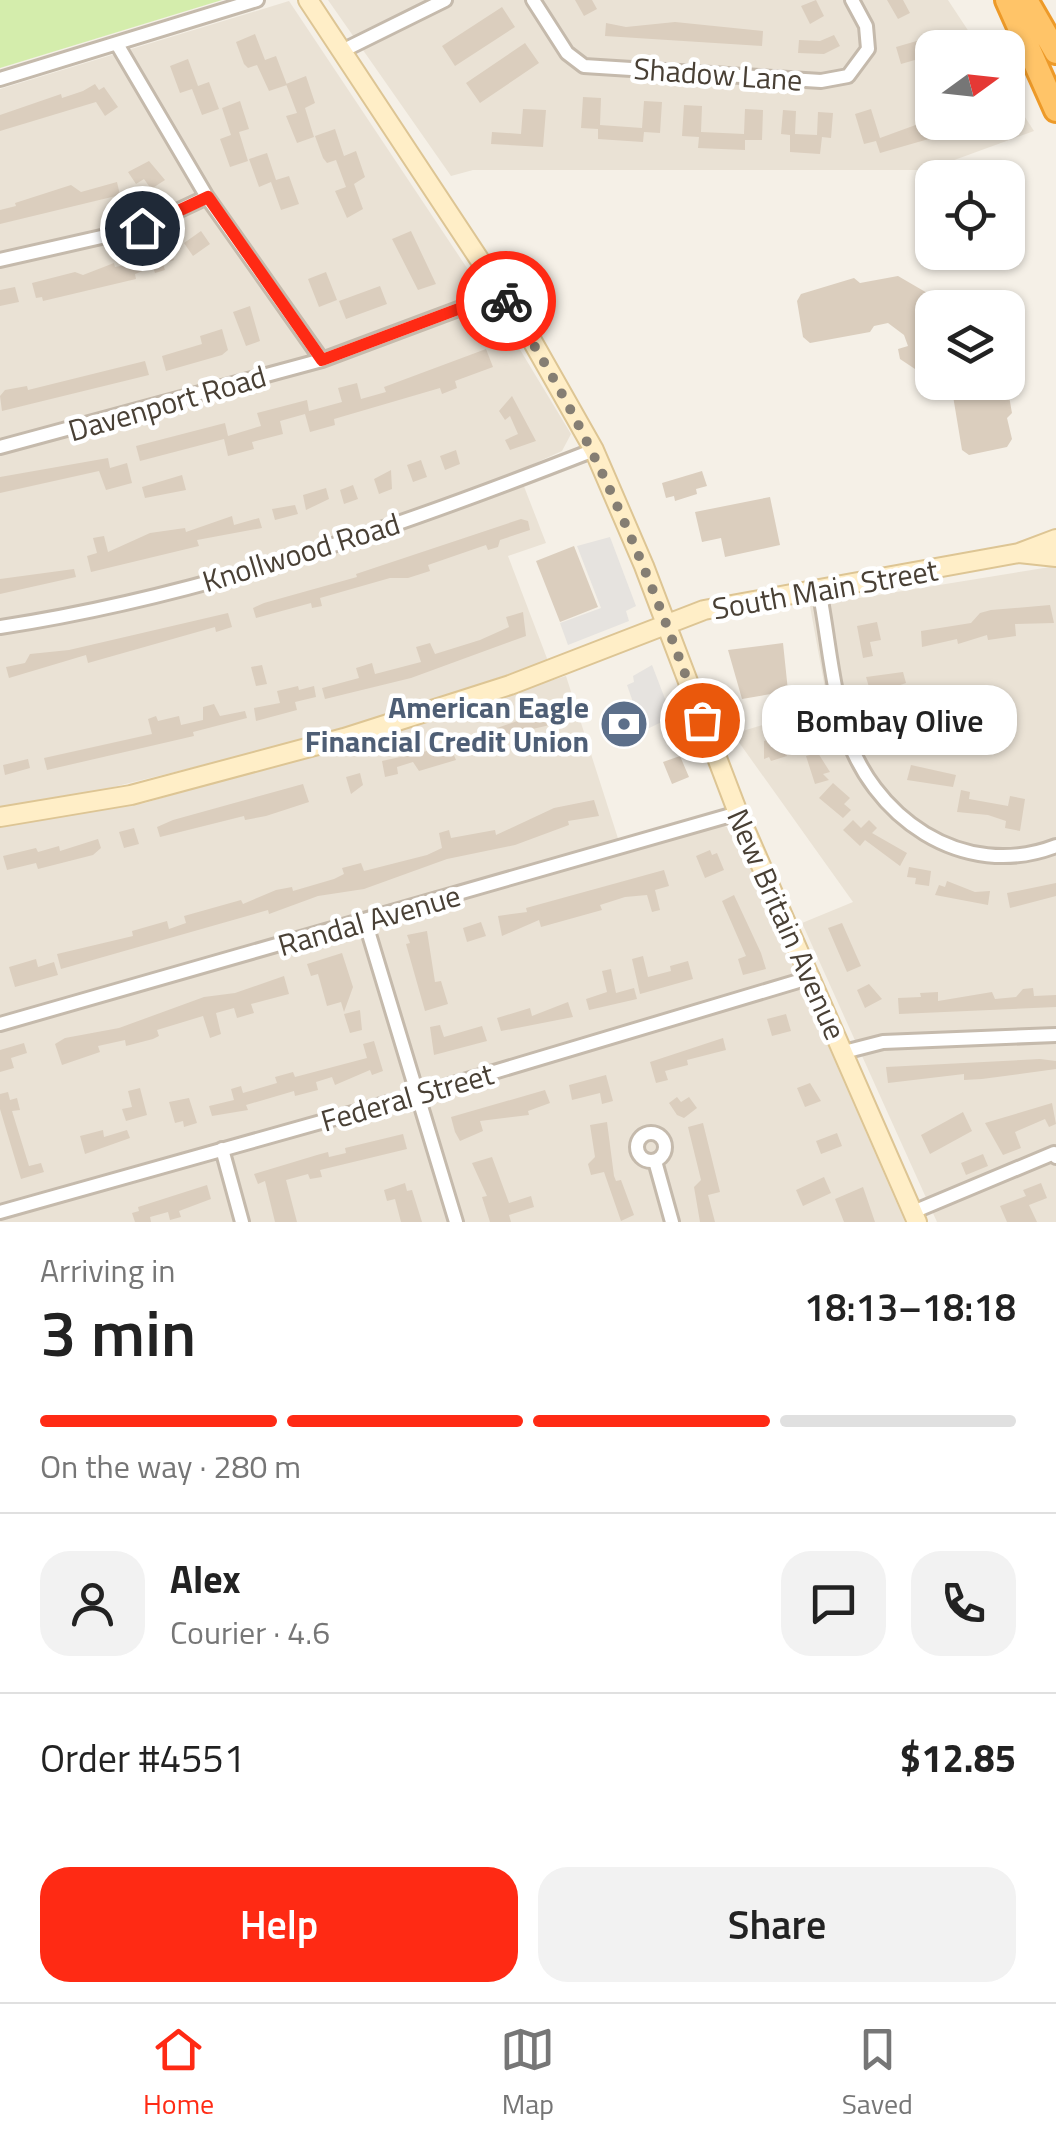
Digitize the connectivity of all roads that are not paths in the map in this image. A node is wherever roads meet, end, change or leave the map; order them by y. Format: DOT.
graph roads {
  1 [pos="258,0"];
  2 [pos="308,0"];
  3 [pos="444,0"];
  4 [pos="533,0"];
  5 [pos="852,0"];
  6 [pos="1007,0"];
  7 [pos="1026,0"];
  8 [pos="117,44"];
  9 [pos="342,51"];
  10 [pos="1056,52"];
  11 [pos="0,79"];
  12 [pos="1056,110"];
  13 [pos="208,197"];
  14 [pos="0,260"];
  15 [pos="501,293"];
  16 [pos="322,360"];
  17 [pos="0,447"];
  18 [pos="594,450"];
  19 [pos="1056,539"];
  20 [pos="1019,554"];
  21 [pos="1056,557"];
  22 [pos="819,590"];
  23 [pos="666,623"];
  24 [pos="0,627"];
  25 [pos="738,813"];
  26 [pos="0,817"];
  27 [pos="1056,846"];
  28 [pos="365,921"];
  29 [pos="812,978"];
  30 [pos="0,1024"];
  31 [pos="1056,1035"];
  32 [pos="844,1052"];
  33 [pos="417,1096"];
  34 [pos="222,1149"];
  35 [pos="1056,1157"];
  36 [pos="655,1161"];
  37 [pos="0,1212"];
  38 [pos="915,1217"];
  39 [pos="242,1222"];
  40 [pos="456,1222"];
  41 [pos="672,1222"];
  1 -- 8 [label="street"];
  2 -- 9 [label="main road, New Britain Avenue"];
  3 -- 9 [label="street"];
  4 -- 5 [label="street, Shadow Lane"];
  6 -- 12 [label="highway"];
  7 -- 10 [label="highway"];
  8 -- 11 [label="street"];
  8 -- 13 [label="street"];
  9 -- 15 [label="main road, New Britain Avenue"];
  13 -- 14 [label="street"];
  13 -- 16 [label="street"];
  15 -- 16 [label="street, Davenport Road"];
  15 -- 18 [label="main road, New Britain Avenue"];
  16 -- 17 [label="street, Davenport Road"];
  18 -- 23 [label="main road, New Britain Avenue"];
  18 -- 24 [label="street, Knollwood Road"];
  19 -- 20 [label="main road, South Main Street"];
  20 -- 21 [label="main road, South Main Street"];
  20 -- 22 [label="main road, South Main Street"];
  22 -- 23 [label="main road, South Main Street"];
  22 -- 27 [label="street"];
  23 -- 25 [label="main road, New Britain Avenue"];
  23 -- 26 [label="main road, South Main Street"];
  25 -- 28 [label="street, Randal Avenue"];
  25 -- 29 [label="main road, New Britain Avenue"];
  28 -- 30 [label="street, Randal Avenue"];
  28 -- 33 [label="street"];
  29 -- 32 [label="main road, New Britain Avenue"];
  29 -- 33 [label="street, Federal Street"];
  31 -- 32 [label="street"];
  32 -- 38 [label="main road, New Britain Avenue"];
  33 -- 34 [label="street, Federal Street"];
  33 -- 40 [label="street"];
  34 -- 37 [label="street, Federal Street"];
  34 -- 39 [label="street"];
  35 -- 38 [label="street"];
  36 -- 41 [label="street"];
}
